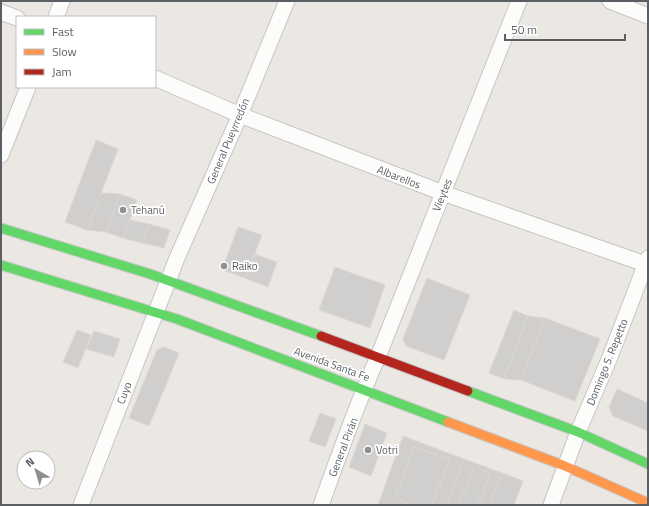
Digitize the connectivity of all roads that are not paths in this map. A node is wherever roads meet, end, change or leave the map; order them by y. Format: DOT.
graph roads {
  1 [pos="62,1"];
  2 [pos="287,1"];
  3 [pos="519,1"];
  4 [pos="610,1"];
  5 [pos="1,12"];
  6 [pos="56,16"];
  7 [pos="648,16"];
  8 [pos="16,18"];
  9 [pos="156,78"];
  10 [pos="28,88"];
  11 [pos="240,115"];
  12 [pos="1,155"];
  13 [pos="443,193"];
  14 [pos="1,228"];
  15 [pos="647,262"];
  16 [pos="1,265"];
  17 [pos="169,281"];
  18 [pos="156,312"];
  19 [pos="378,357"];
  20 [pos="363,389"];
  21 [pos="578,432"];
  22 [pos="648,464"];
  23 [pos="565,466"];
  24 [pos="648,503"];
  25 [pos="81,505"];
  26 [pos="320,505"];
  27 [pos="551,505"];
  1 -- 6 [label="street"];
  2 -- 11 [label="street, General Pueyrredón"];
  3 -- 13 [label="street, Vieytes"];
  4 -- 7 [label="street"];
  5 -- 8 [label="street"];
  9 -- 11 [label="street, Albarellos"];
  10 -- 12 [label="street"];
  11 -- 13 [label="street, Albarellos"];
  11 -- 17 [label="street, General Pueyrredón"];
  13 -- 15 [label="street, Albarellos"];
  13 -- 19 [label="street, Vieytes"];
  14 -- 17 [label="main road, Avenida Santa Fe"];
  15 -- 21 [label="street, Domingo S. Repetto"];
  16 -- 18 [label="main road, Avenida Santa Fe"];
  17 -- 18 [label="street, Cuyo"];
  17 -- 19 [label="main road, Avenida Santa Fe"];
  18 -- 20 [label="main road, Avenida Santa Fe"];
  18 -- 25 [label="street, Cuyo"];
  19 -- 20 [label="street, Vieytes"];
  19 -- 21 [label="main road, Avenida Santa Fe"];
  20 -- 23 [label="main road, Avenida Santa Fe"];
  20 -- 26 [label="street, General Pirán"];
  21 -- 22 [label="main road, Avenida Santa Fe"];
  21 -- 23 [label="street, Domingo S. Repetto"];
  23 -- 24 [label="main road, Avenida Santa Fe"];
  23 -- 27 [label="street, Domingo S. Repetto"];
}
